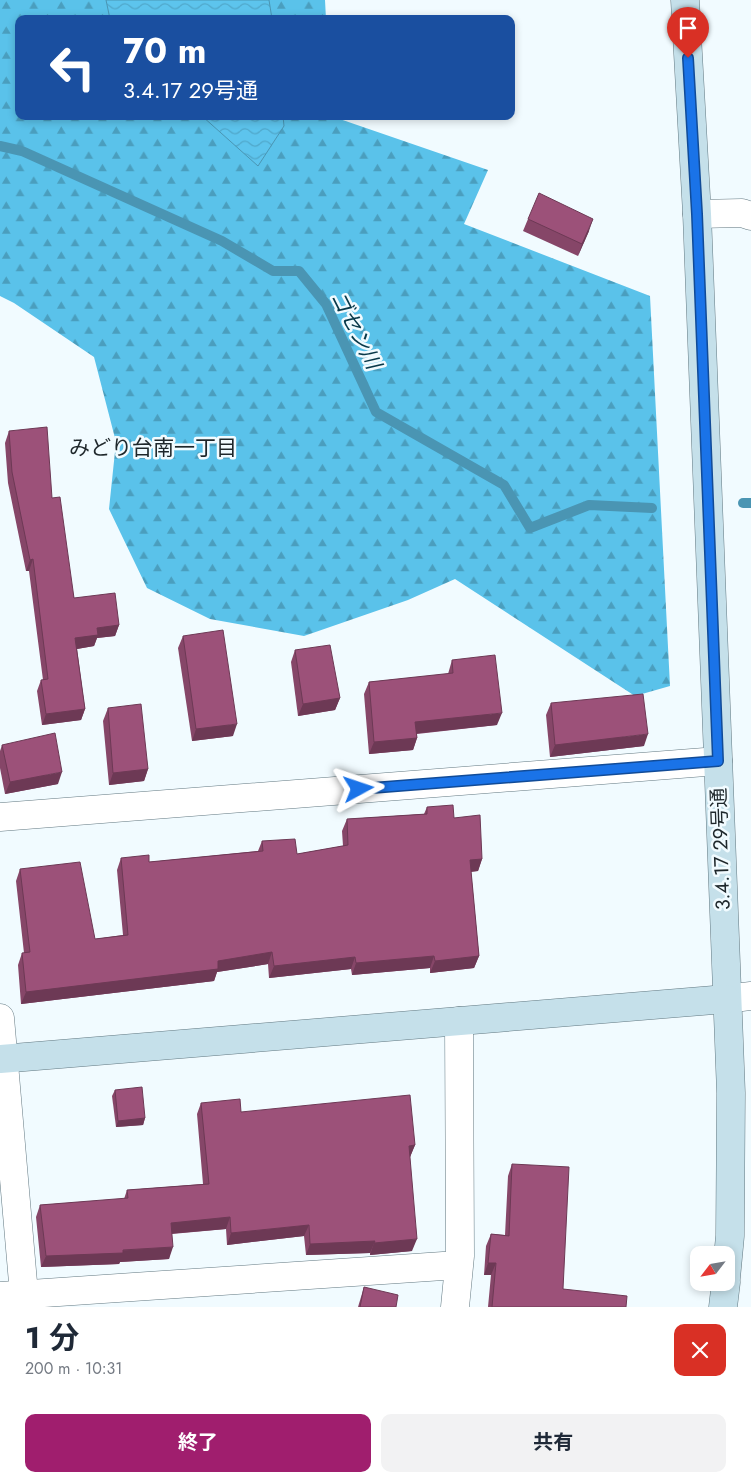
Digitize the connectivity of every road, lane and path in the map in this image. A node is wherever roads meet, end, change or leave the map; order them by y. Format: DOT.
graph roads {
  1 [pos="685,0"];
  2 [pos="697,214"];
  3 [pos="751,216"];
  4 [pos="718,761"];
  5 [pos="0,817"];
  6 [pos="739,998"];
  7 [pos="0,1018"];
  8 [pos="459,1021"];
  9 [pos="2,1059"];
  10 [pos="729,1246"];
  11 [pos="458,1265"];
  12 [pos="725,1291"];
  13 [pos="12,1295"];
  14 [pos="455,1307"];
  15 [pos="723,1307"];
  1 -- 2 [label="street, 3.4.17 29号通"];
  2 -- 3 [label="street"];
  2 -- 4 [label="street, 3.4.17 29号通"];
  4 -- 5 [label="street"];
  4 -- 6 [label="street, 3.4.17 29号通"];
  6 -- 8 [label="street"];
  6 -- 10 [label="street, 3.4.17 29号通"];
  7 -- 9 [label="street"];
  8 -- 9 [label="street"];
  8 -- 11 [label="street"];
  9 -- 13 [label="street"];
  11 -- 13 [label="street"];
  11 -- 14 [label="street"];
  12 -- 15 [label="street"];
}
